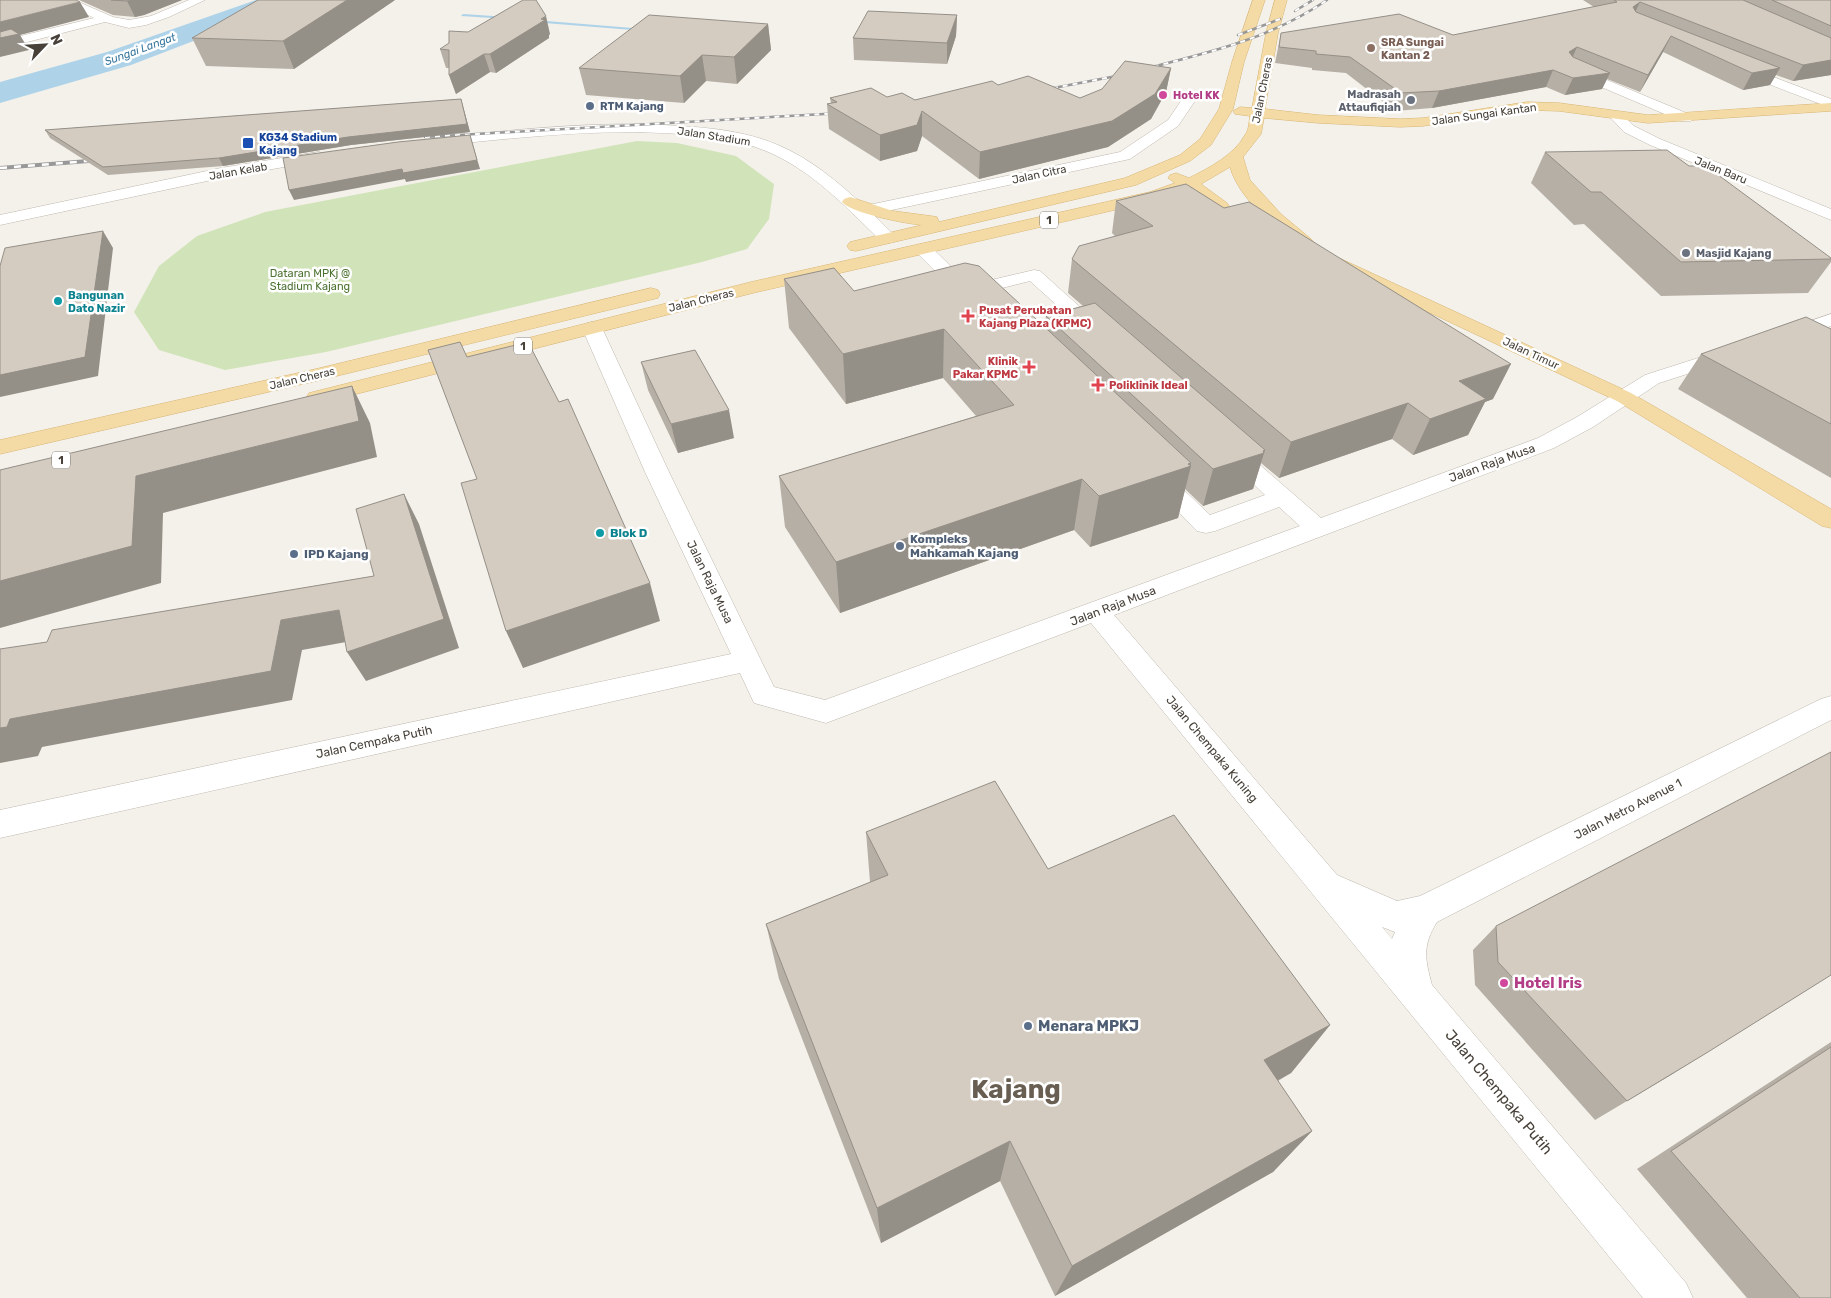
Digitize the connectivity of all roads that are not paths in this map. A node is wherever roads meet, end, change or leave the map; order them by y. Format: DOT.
graph roads {
  1 [pos="199,0"];
  2 [pos="1259,0"];
  3 [pos="1281,0"];
  4 [pos="69,1"];
  5 [pos="108,18"];
  6 [pos="0,45"];
  7 [pos="1723,61"];
  8 [pos="1571,69"];
  9 [pos="1188,101"];
  10 [pos="1293,102"];
  11 [pos="1831,106"];
  12 [pos="1226,109"];
  13 [pos="1257,113"];
  14 [pos="1616,116"];
  15 [pos="1686,118"];
  16 [pos="1382,122"];
  17 [pos="416,144"];
  18 [pos="335,155"];
  19 [pos="1235,156"];
  20 [pos="1152,173"];
  21 [pos="1191,184"];
  22 [pos="1174,190"];
  23 [pos="850,202"];
  24 [pos="1221,206"];
  25 [pos="870,210"];
  26 [pos="36,212"];
  27 [pos="1238,214"];
  28 [pos="0,215"];
  29 [pos="1831,215"];
  30 [pos="974,218"];
  31 [pos="0,220"];
  32 [pos="1255,222"];
  33 [pos="888,238"];
  34 [pos="842,249"];
  35 [pos="924,250"];
  36 [pos="1313,250"];
  37 [pos="741,273"];
  38 [pos="1831,320"];
  39 [pos="592,328"];
  40 [pos="1114,346"];
  41 [pos="1624,397"];
  42 [pos="301,402"];
  43 [pos="1216,438"];
  44 [pos="0,447"];
  45 [pos="1142,463"];
  46 [pos="1282,497"];
  47 [pos="1831,520"];
  48 [pos="1317,528"];
  49 [pos="1097,612"];
  50 [pos="748,661"];
  51 [pos="1831,707"];
  52 [pos="0,824"];
  53 [pos="1326,885"];
  54 [pos="1425,911"];
  55 [pos="1416,993"];
  56 [pos="1671,1298"];
  1 -- 5 [label="street"];
  2 -- 12 [label="main road, 1"];
  3 -- 13 [label="main road, Jalan Cheras / 1"];
  4 -- 5 [label="street"];
  5 -- 6 [label="street"];
  7 -- 11 [label="street"];
  8 -- 15 [label="street"];
  9 -- 25 [label="street, Jalan Citra"];
  10 -- 16 [label="main road"];
  11 -- 15 [label="main road, Jalan Sungai Kantan"];
  12 -- 13 [label="main road, Jalan Sungai Kantan"];
  12 -- 20 [label="main road, 1"];
  13 -- 16 [label="main road, Jalan Sungai Kantan"];
  13 -- 19 [label="main road, Jalan Cheras / 1"];
  14 -- 15 [label="main road, Jalan Sungai Kantan"];
  14 -- 16 [label="main road, Jalan Sungai Kantan"];
  14 -- 29 [label="street, Jalan Baru"];
  17 -- 23 [label="street, Jalan Stadium"];
  18 -- 26 [label="street, Jalan Kelab"];
  19 -- 21 [label="main road, Jalan Cheras / 1"];
  19 -- 36 [label="main road"];
  20 -- 21 [label="main road"];
  20 -- 22 [label="main road"];
  20 -- 30 [label="main road, 1"];
  21 -- 22 [label="main road, Jalan Cheras / 1"];
  21 -- 24 [label="main road"];
  22 -- 24 [label="main road"];
  22 -- 35 [label="main road, Jalan Cheras / 1"];
  23 -- 25 [label="main road"];
  23 -- 33 [label="street, Jalan Stadium"];
  24 -- 27 [label="main road"];
  25 -- 30 [label="main road"];
  26 -- 28 [label="street"];
  26 -- 31 [label="street, Jalan Kelab"];
  30 -- 33 [label="main road, 1"];
  32 -- 36 [label="main road, Jalan Timur"];
  33 -- 34 [label="main road, 1"];
  35 -- 39 [label="main road, Jalan Cheras / 1"];
  35 -- 40 [label="street"];
  36 -- 41 [label="main road, Jalan Timur"];
  37 -- 44 [label="main road, Jalan Cheras / 1"];
  38 -- 41 [label="street, Jalan Raja Musa"];
  39 -- 42 [label="main road, Jalan Cheras / 1"];
  39 -- 50 [label="street, Jalan Raja Musa"];
  41 -- 47 [label="main road, Jalan Timur"];
  41 -- 48 [label="street, Jalan Raja Musa"];
  43 -- 46 [label="street"];
  45 -- 46 [label="street"];
  46 -- 48 [label="street"];
  48 -- 49 [label="street, Jalan Raja Musa"];
  49 -- 50 [label="street, Jalan Raja Musa"];
  49 -- 53 [label="street, Jalan Chempaka Kuning"];
  50 -- 52 [label="street, Jalan Cempaka Putih"];
  51 -- 54 [label="street, Jalan Metro Avenue 1"];
  53 -- 54 [label="street, Jalan Metro Avenue 1"];
  53 -- 55 [label="street, Jalan Chempaka Putih"];
  54 -- 55 [label="street, Jalan Metro Avenue 1"];
  55 -- 56 [label="street, Jalan Chempaka Putih"];
}
